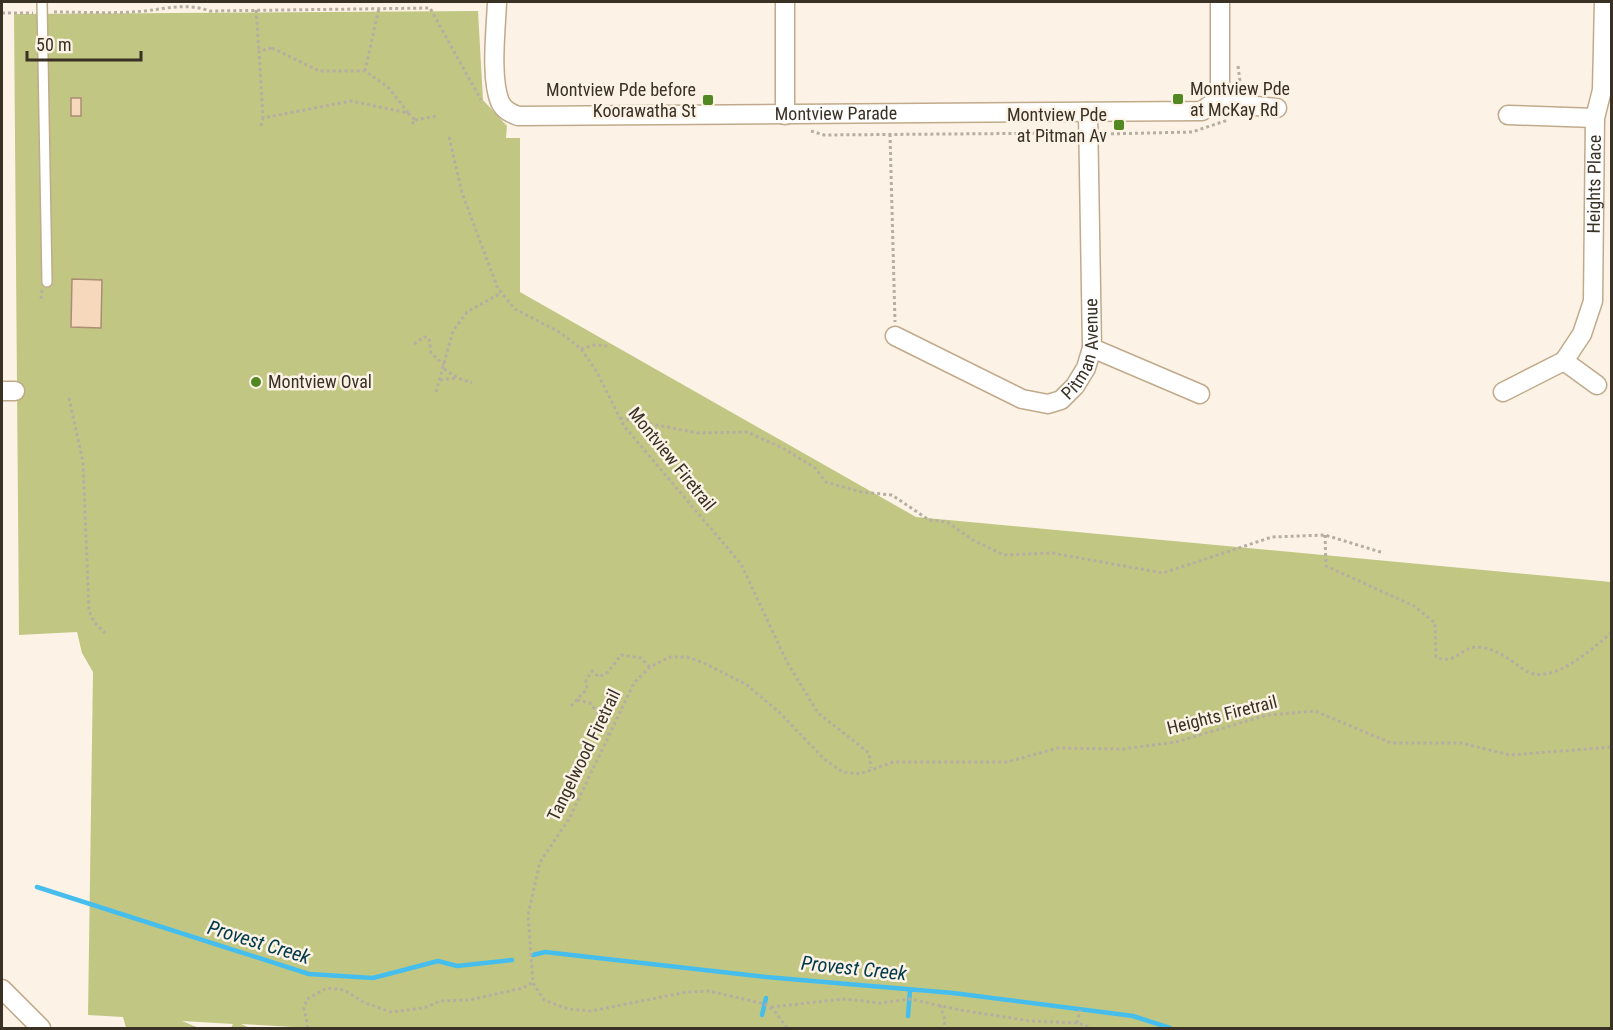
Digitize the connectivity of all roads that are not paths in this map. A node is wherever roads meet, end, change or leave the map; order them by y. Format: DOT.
graph roads {
  1 [pos="42,2"];
  2 [pos="497,2"];
  3 [pos="785,2"];
  4 [pos="1220,2"];
  5 [pos="1604,2"];
  6 [pos="1214,102"];
  7 [pos="1277,108"];
  8 [pos="1088,112"];
  9 [pos="1508,115"];
  10 [pos="785,116"];
  11 [pos="1595,118"];
  12 [pos="47,282"];
  13 [pos="895,336"];
  14 [pos="1092,348"];
  15 [pos="1564,361"];
  16 [pos="1597,385"];
  17 [pos="1503,392"];
  18 [pos="1200,394"];
  19 [pos="2,989"];
  20 [pos="41,1029"];
  1 -- 12 [label="lane"];
  2 -- 10 [label="street, Montview Parade"];
  3 -- 10 [label="street"];
  4 -- 6 [label="street"];
  5 -- 11 [label="street, Heights Place"];
  6 -- 7 [label="street, Montview Parade"];
  6 -- 8 [label="street, Montview Parade"];
  8 -- 10 [label="street, Montview Parade"];
  8 -- 14 [label="street, Pitman Avenue"];
  9 -- 11 [label="street"];
  11 -- 15 [label="street, Heights Place"];
  13 -- 14 [label="street, Pitman Avenue"];
  14 -- 18 [label="street"];
  15 -- 16 [label="street"];
  15 -- 17 [label="street, Heights Place"];
  19 -- 20 [label="street"];
}
